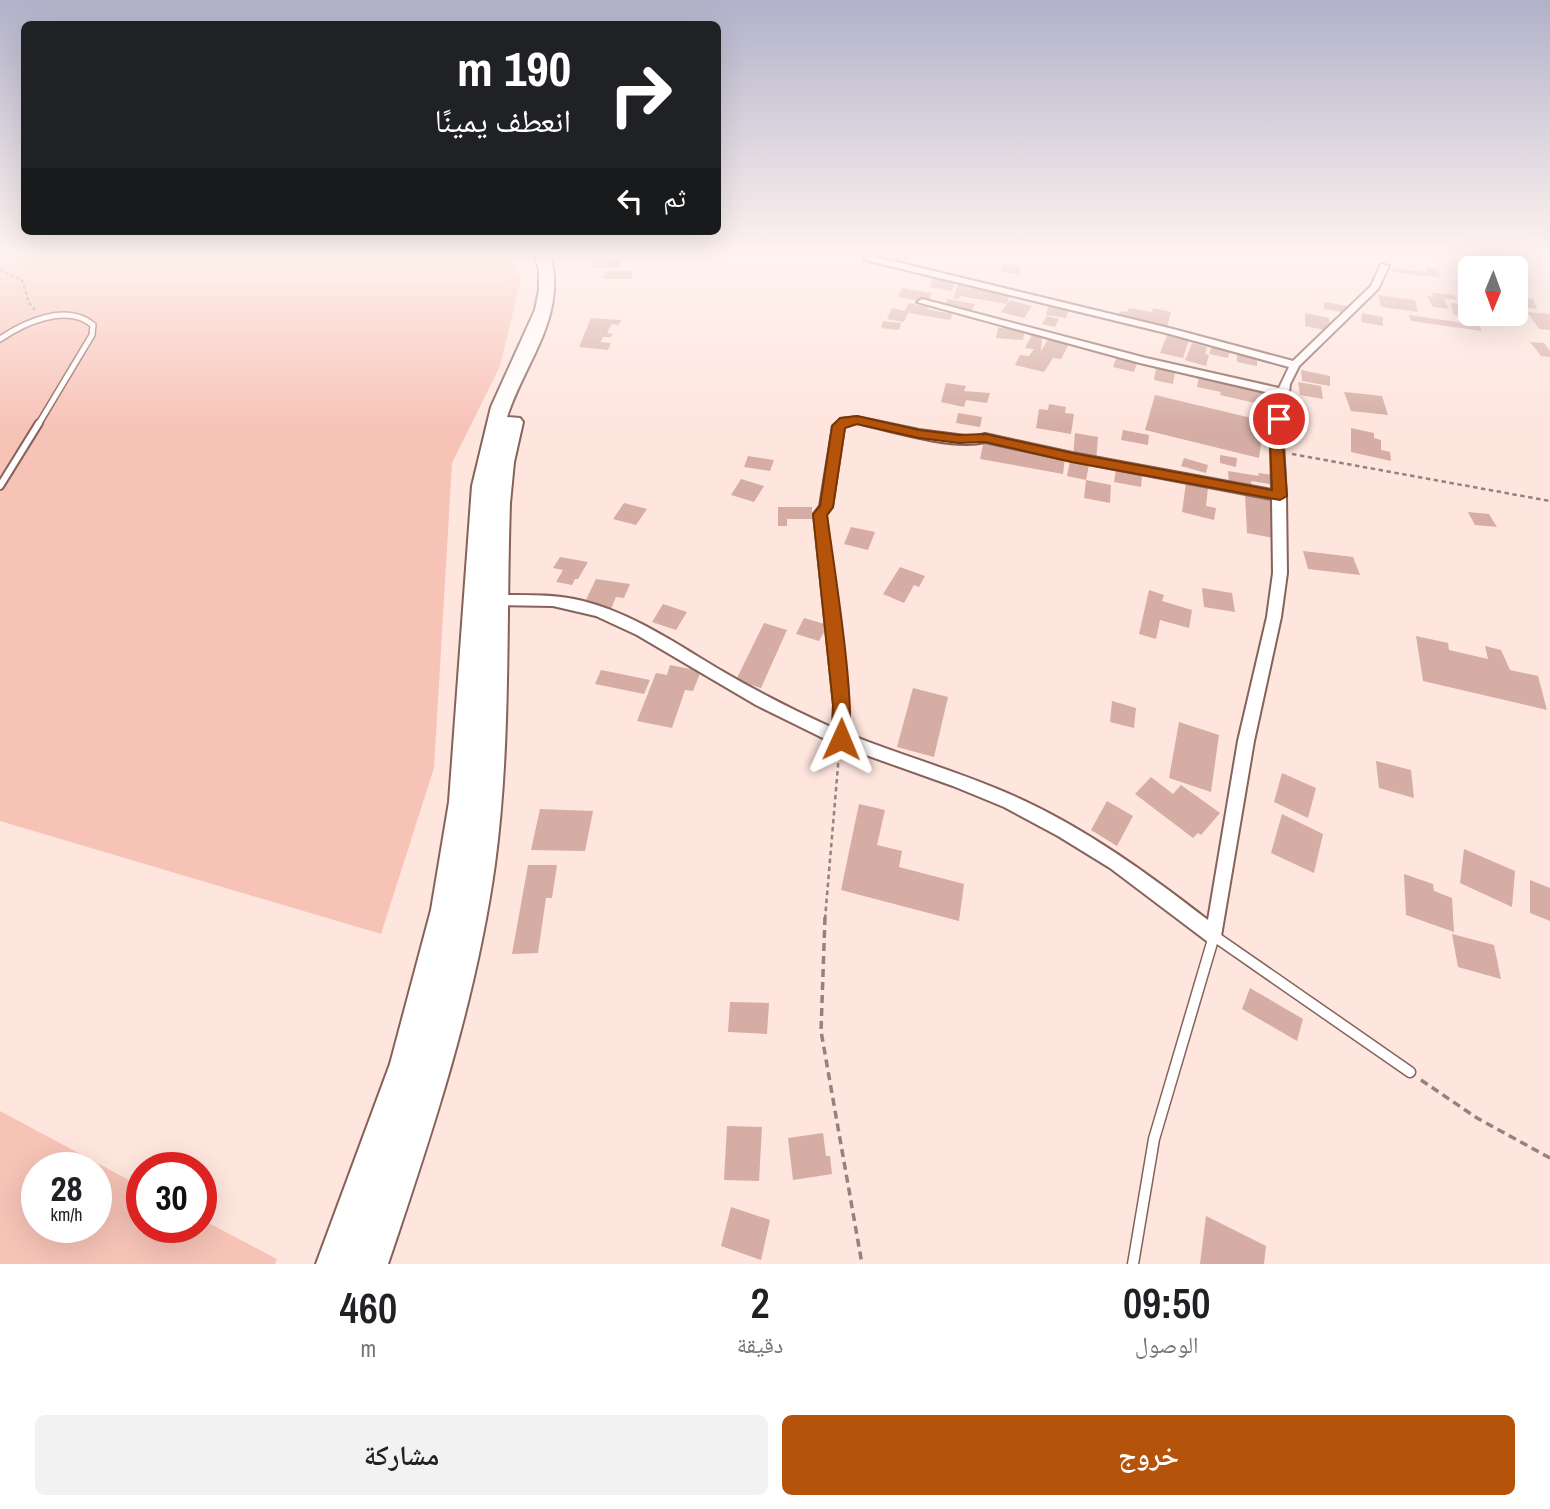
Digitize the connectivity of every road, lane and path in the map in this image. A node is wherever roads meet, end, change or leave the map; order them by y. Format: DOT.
graph roads {
  1 [pos="34,309"];
  2 [pos="543,309"];
  3 [pos="558,309"];
  4 [pos="948,309"];
  5 [pos="1078,309"];
  6 [pos="1354,309"];
  7 [pos="42,318"];
  8 [pos="0,339"];
  9 [pos="1295,365"];
  10 [pos="1285,393"];
  11 [pos="1277,451"];
  12 [pos="0,486"];
  13 [pos="1280,496"];
  14 [pos="1550,501"];
  15 [pos="497,600"];
  16 [pos="841,739"];
  17 [pos="1214,936"];
  18 [pos="1410,1072"];
  19 [pos="1550,1158"];
  20 [pos="336,1264"];
  21 [pos="368,1264"];
  22 [pos="862,1264"];
  23 [pos="1133,1264"];
  1 -- 7 [label="path"];
  2 -- 20 [label="highway"];
  3 -- 15 [label="highway"];
  4 -- 10 [label="street"];
  5 -- 9 [label="street"];
  6 -- 9 [label="street"];
  7 -- 8 [label="lane"];
  7 -- 12 [label="lane"];
  9 -- 10 [label="street"];
  10 -- 11 [label="street"];
  11 -- 13 [label="street"];
  11 -- 14 [label="path"];
  13 -- 16 [label="street"];
  13 -- 17 [label="street"];
  15 -- 16 [label="street"];
  15 -- 21 [label="highway"];
  16 -- 17 [label="street"];
  16 -- 22 [label="path"];
  17 -- 18 [label="lane"];
  17 -- 23 [label="lane"];
  18 -- 19 [label="path"];
}
